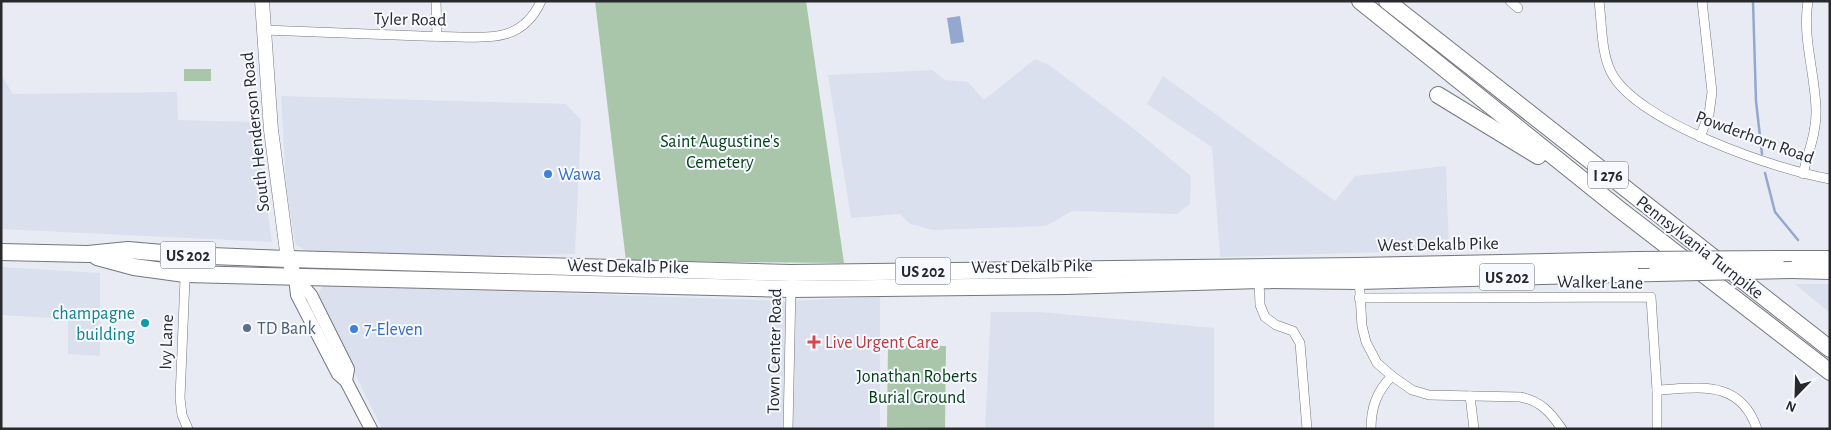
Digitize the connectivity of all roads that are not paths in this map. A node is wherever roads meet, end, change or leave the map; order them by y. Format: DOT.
graph roads {
  1 [pos="262,1"];
  2 [pos="436,1"];
  3 [pos="541,1"];
  4 [pos="1360,1"];
  5 [pos="1387,1"];
  6 [pos="1510,1"];
  7 [pos="1599,1"];
  8 [pos="1702,1"];
  9 [pos="1808,1"];
  10 [pos="1518,8"];
  11 [pos="264,30"];
  12 [pos="437,36"];
  13 [pos="1438,95"];
  14 [pos="1700,137"];
  15 [pos="1803,174"];
  16 [pos="1830,179"];
  17 [pos="1619,209"];
  18 [pos="1,252"];
  19 [pos="88,254"];
  20 [pos="186,255"];
  21 [pos="288,259"];
  22 [pos="1830,259"];
  23 [pos="567,267"];
  24 [pos="605,269"];
  25 [pos="1830,271"];
  26 [pos="1358,273"];
  27 [pos="185,274"];
  28 [pos="295,277"];
  29 [pos="1259,280"];
  30 [pos="791,281"];
  31 [pos="506,282"];
  32 [pos="558,284"];
  33 [pos="1359,298"];
  34 [pos="1830,349"];
  35 [pos="1830,372"];
  36 [pos="1392,376"];
  37 [pos="1657,390"];
  38 [pos="1470,396"];
  39 [pos="188,429"];
  40 [pos="371,429"];
  41 [pos="788,429"];
  42 [pos="1307,429"];
  43 [pos="1371,429"];
  44 [pos="1474,429"];
  45 [pos="1562,429"];
  46 [pos="1657,429"];
  47 [pos="1757,429"];
  1 -- 11 [label="main road, South Henderson Road"];
  2 -- 12 [label="street"];
  3 -- 12 [label="street, Tyler Road"];
  4 -- 17 [label="highway, Pennsylvania Turnpike / I 276"];
  5 -- 34 [label="highway, Pennsylvania Turnpike / I 276"];
  6 -- 10 [label="street"];
  7 -- 14 [label="street, Powderhorn Road"];
  8 -- 14 [label="street"];
  9 -- 15 [label="street"];
  11 -- 12 [label="street, Tyler Road"];
  11 -- 21 [label="main road, South Henderson Road"];
  13 -- 17 [label="highway"];
  14 -- 15 [label="street, Powderhorn Road"];
  15 -- 16 [label="street, Powderhorn Road"];
  17 -- 35 [label="highway, Pennsylvania Turnpike / I 276"];
  18 -- 19 [label="highway, West Dekalb Pike / US 202"];
  19 -- 20 [label="highway, West Dekalb Pike / US 202"];
  19 -- 27 [label="highway, West Dekalb Pike / US 202"];
  20 -- 21 [label="highway, West Dekalb Pike / US 202"];
  20 -- 27 [label="street, Ivy Lane"];
  21 -- 23 [label="highway, West Dekalb Pike / US 202"];
  21 -- 28 [label="main road, South Henderson Road"];
  22 -- 26 [label="highway, West Dekalb Pike / US 202, bridge"];
  23 -- 24 [label="highway, West Dekalb Pike / US 202"];
  23 -- 31 [label="highway"];
  24 -- 30 [label="highway, West Dekalb Pike / US 202"];
  24 -- 32 [label="highway"];
  25 -- 26 [label="highway, West Dekalb Pike / US 202, bridge"];
  26 -- 29 [label="highway, West Dekalb Pike / US 202"];
  26 -- 30 [label="highway, West Dekalb Pike / US 202"];
  26 -- 33 [label="street"];
  27 -- 28 [label="highway, West Dekalb Pike / US 202"];
  27 -- 39 [label="street, Ivy Lane"];
  28 -- 31 [label="highway, West Dekalb Pike / US 202"];
  28 -- 40 [label="main road"];
  29 -- 30 [label="highway, West Dekalb Pike / US 202"];
  29 -- 42 [label="street"];
  30 -- 32 [label="highway, West Dekalb Pike / US 202"];
  30 -- 41 [label="street, Town Center Road"];
  31 -- 32 [label="highway, West Dekalb Pike / US 202"];
  33 -- 36 [label="street"];
  33 -- 37 [label="street, Walker Lane"];
  36 -- 38 [label="street"];
  36 -- 43 [label="street"];
  37 -- 46 [label="street, Walker Lane"];
  37 -- 47 [label="street"];
  38 -- 44 [label="street"];
  38 -- 45 [label="street"];
}
